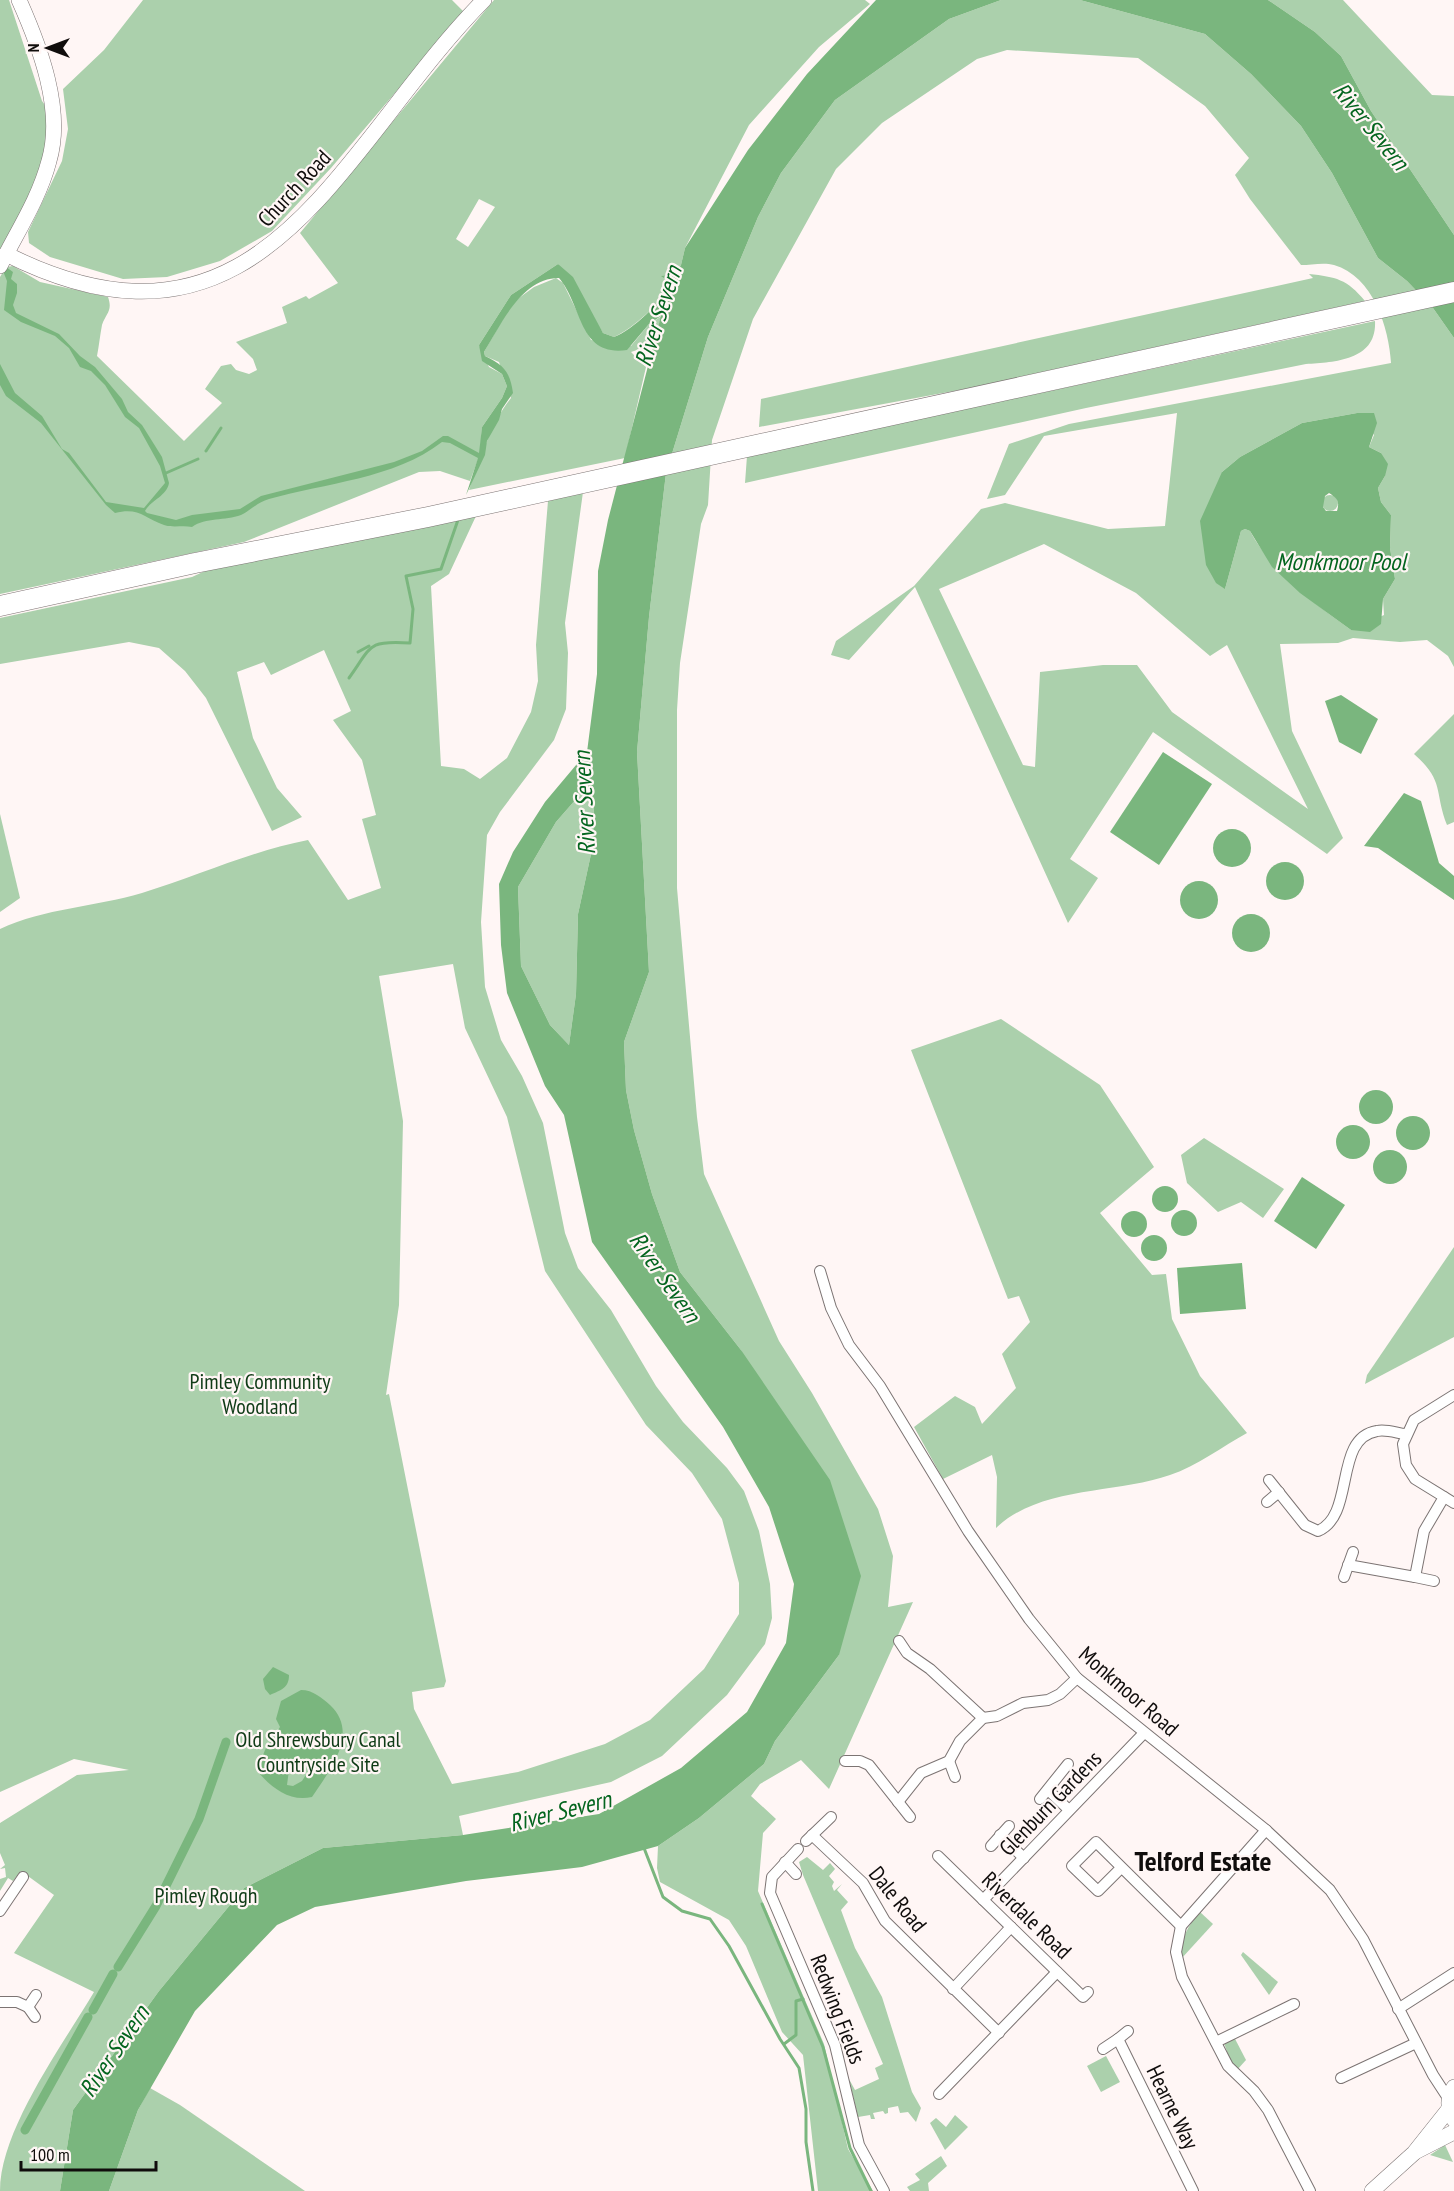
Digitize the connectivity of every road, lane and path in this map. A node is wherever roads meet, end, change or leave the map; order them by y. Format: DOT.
graph roads {
  1 [pos="19,0"];
  2 [pos="484,0"];
  3 [pos="3,259"];
  4 [pos="1454,292"];
  5 [pos="0,606"];
  6 [pos="820,1271"];
  7 [pos="1454,1395"];
  8 [pos="1406,1434"];
  9 [pos="1269,1480"];
  10 [pos="1279,1492"];
  11 [pos="1449,1500"];
  12 [pos="1267,1502"];
  13 [pos="1353,1552"];
  14 [pos="1348,1565"];
  15 [pos="1344,1577"];
  16 [pos="1415,1577"];
  17 [pos="1434,1581"];
  18 [pos="899,1649"];
  19 [pos="1077,1678"];
  20 [pos="983,1718"];
  21 [pos="1144,1732"];
  22 [pos="850,1757"];
  23 [pos="949,1761"];
  24 [pos="1068,1764"];
  25 [pos="955,1777"];
  26 [pos="1048,1790"];
  27 [pos="1040,1799"];
  28 [pos="898,1802"];
  29 [pos="1069,1810"];
  30 [pos="831,1817"];
  31 [pos="910,1817"];
  32 [pos="1009,1826"];
  33 [pos="1266,1830"];
  34 [pos="1000,1835"];
  35 [pos="805,1842"];
  36 [pos="991,1846"];
  37 [pos="938,1856"];
  38 [pos="1024,1858"];
  39 [pos="785,1862"];
  40 [pos="1121,1868"];
  41 [pos="796,1874"];
  42 [pos="23,1877"];
  43 [pos="983,1900"];
  44 [pos="0,1911"];
  45 [pos="1181,1926"];
  46 [pos="1011,1927"];
  47 [pos="1057,1972"];
  48 [pos="1454,1973"];
  49 [pos="953,1989"];
  50 [pos="1088,1992"];
  51 [pos="36,1995"];
  52 [pos="0,2002"];
  53 [pos="1294,2004"];
  54 [pos="28,2007"];
  55 [pos="1398,2009"];
  56 [pos="35,2017"];
  57 [pos="1128,2031"];
  58 [pos="999,2032"];
  59 [pos="1118,2040"];
  60 [pos="1216,2042"];
  61 [pos="1416,2043"];
  62 [pos="1103,2049"];
  63 [pos="1433,2075"];
  64 [pos="1341,2078"];
  65 [pos="939,2094"];
  66 [pos="1452,2099"];
  67 [pos="1454,2132"];
  68 [pos="1414,2153"];
  69 [pos="884,2191"];
  70 [pos="1193,2191"];
  71 [pos="1310,2191"];
  72 [pos="1372,2191"];
  1 -- 3 [label="street"];
  2 -- 3 [label="street, Church Road"];
  4 -- 5 [label="highway"];
  6 -- 19 [label="street, Monkmoor Road"];
  7 -- 8 [label="street"];
  8 -- 10 [label="street"];
  8 -- 11 [label="street"];
  9 -- 10 [label="street"];
  10 -- 12 [label="street"];
  11 -- 16 [label="street"];
  13 -- 14 [label="street"];
  14 -- 15 [label="street"];
  14 -- 16 [label="street"];
  16 -- 17 [label="street"];
  18 -- 20 [label="street"];
  19 -- 20 [label="street"];
  19 -- 21 [label="street, Monkmoor Road"];
  20 -- 23 [label="street"];
  21 -- 29 [label="street, Glenburn Gardens"];
  21 -- 33 [label="street, Monkmoor Road"];
  22 -- 28 [label="street"];
  23 -- 25 [label="street"];
  23 -- 28 [label="street"];
  24 -- 26 [label="street"];
  26 -- 27 [label="street"];
  26 -- 29 [label="street"];
  28 -- 31 [label="street"];
  29 -- 38 [label="street, Glenburn Gardens"];
  30 -- 35 [label="street"];
  32 -- 34 [label="street"];
  33 -- 45 [label="street"];
  33 -- 55 [label="street, Monkmoor Road"];
  34 -- 36 [label="street"];
  34 -- 38 [label="street"];
  35 -- 39 [label="street, Redwing Fields"];
  35 -- 49 [label="street, Dale Road"];
  37 -- 43 [label="street, Riverdale Road"];
  38 -- 43 [label="street, Glenburn Gardens"];
  39 -- 41 [label="street"];
  39 -- 69 [label="street, Redwing Fields"];
  40 -- 40 [label="street"];
  40 -- 45 [label="street"];
  42 -- 44 [label="street"];
  43 -- 46 [label="street, Riverdale Road"];
  45 -- 60 [label="street"];
  46 -- 47 [label="street, Riverdale Road"];
  46 -- 49 [label="street"];
  47 -- 50 [label="street, Riverdale Road"];
  47 -- 58 [label="street"];
  48 -- 55 [label="street"];
  49 -- 58 [label="street, Dale Road"];
  51 -- 54 [label="street"];
  52 -- 54 [label="street"];
  53 -- 60 [label="street"];
  54 -- 56 [label="street"];
  55 -- 61 [label="street, Monkmoor Road"];
  57 -- 59 [label="street"];
  58 -- 65 [label="street"];
  59 -- 62 [label="street"];
  59 -- 70 [label="street, Hearne Way"];
  60 -- 71 [label="street"];
  61 -- 63 [label="street, Monkmoor Road"];
  61 -- 64 [label="street"];
  63 -- 66 [label="street, Monkmoor Road"];
  63 -- 66 [label="street"];
  66 -- 68 [label="street"];
  67 -- 68 [label="street"];
  68 -- 72 [label="street"];
}
